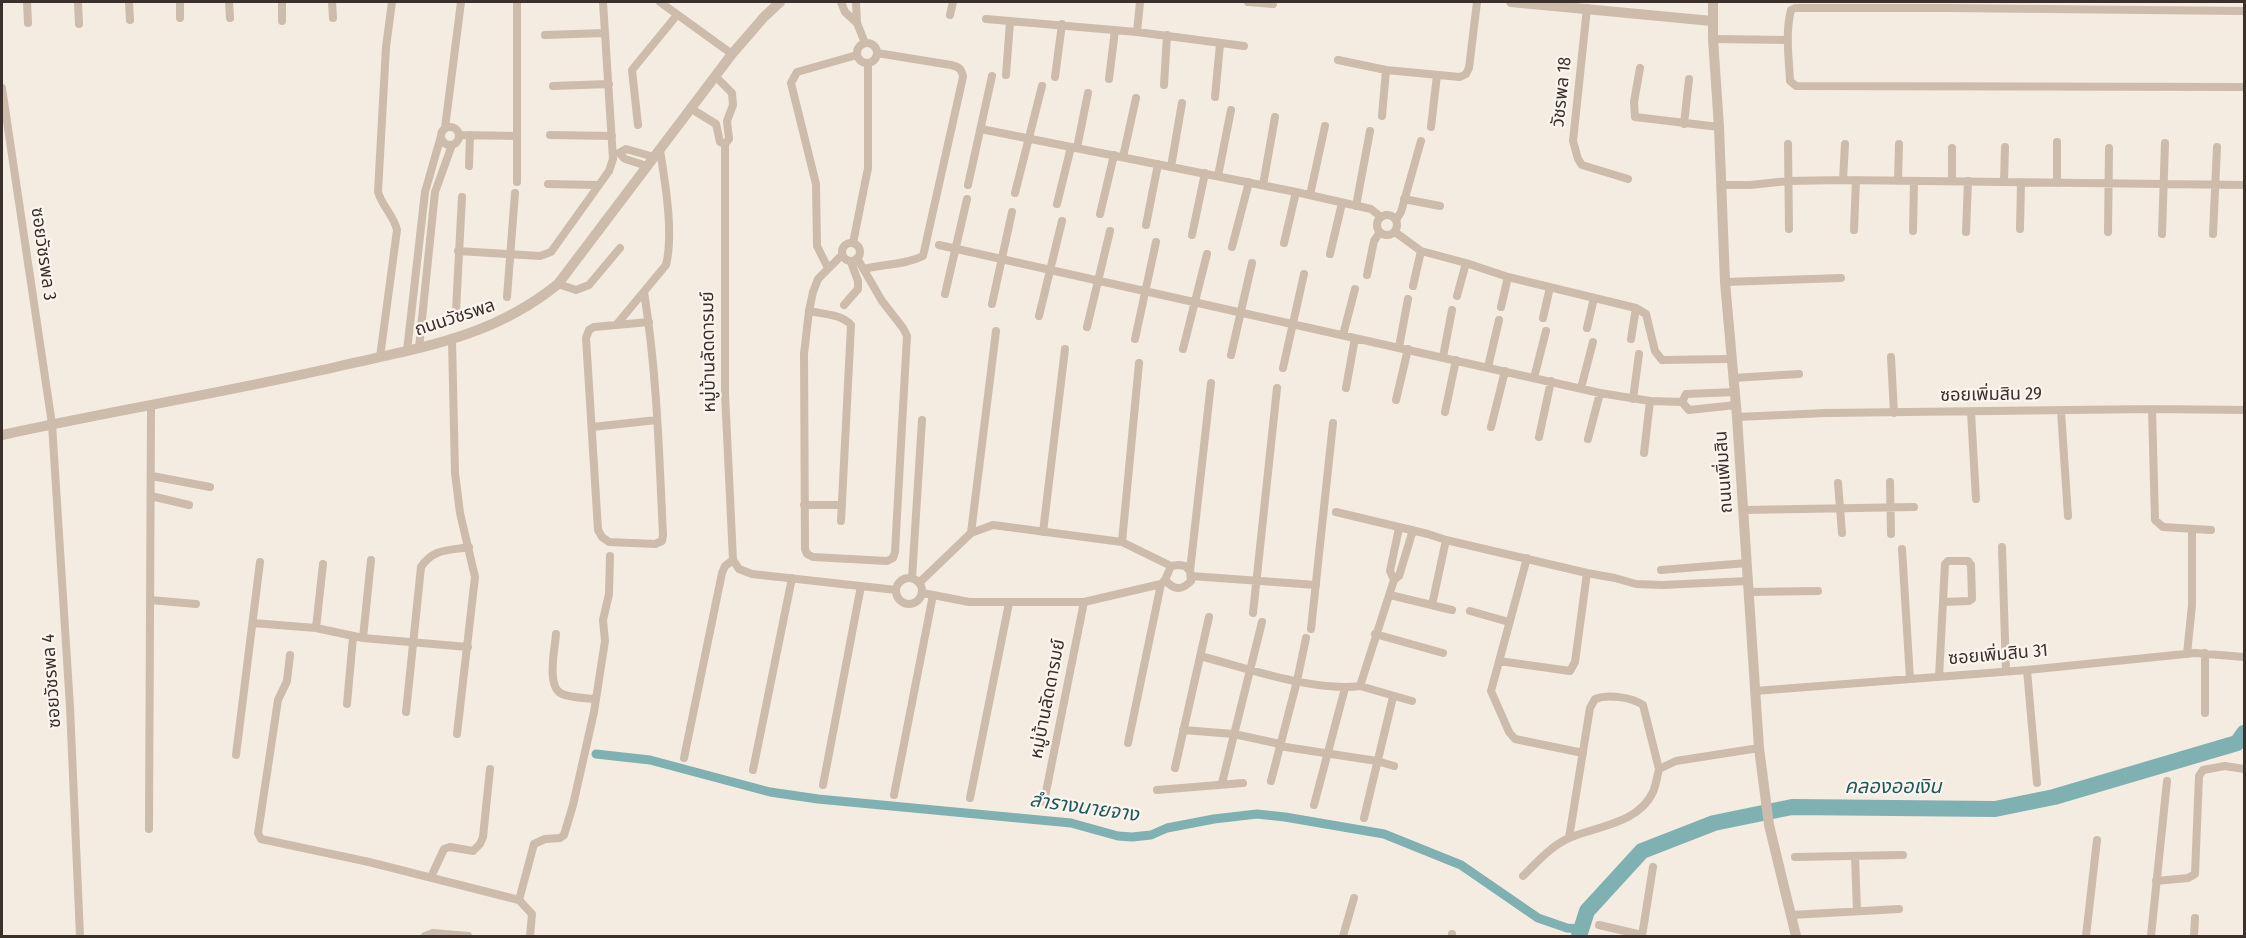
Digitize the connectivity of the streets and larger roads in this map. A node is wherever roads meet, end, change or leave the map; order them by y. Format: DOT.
graph roads {
  1 [pos="27,2"];
  2 [pos="78,2"];
  3 [pos="129,2"];
  4 [pos="180,2"];
  5 [pos="230,2"];
  6 [pos="282,2"];
  7 [pos="332,2"];
  8 [pos="392,2"];
  9 [pos="461,2"];
  10 [pos="517,2"];
  11 [pos="603,2"];
  12 [pos="660,2"];
  13 [pos="780,2"];
  14 [pos="841,2"];
  15 [pos="856,2"];
  16 [pos="953,2"];
  17 [pos="1140,2"];
  18 [pos="1248,2"];
  19 [pos="1477,2"];
  20 [pos="1511,2"];
  21 [pos="1713,2"];
  22 [pos="1273,4"];
  23 [pos="1587,8"];
  24 [pos="2244,11"];
  25 [pos="677,15"];
  26 [pos="950,15"];
  27 [pos="180,18"];
  28 [pos="230,18"];
  29 [pos="333,18"];
  30 [pos="986,19"];
  31 [pos="130,20"];
  32 [pos="282,21"];
  33 [pos="1712,21"];
  34 [pos="1010,22"];
  35 [pos="27,23"];
  36 [pos="857,23"];
  37 [pos="79,24"];
  38 [pos="1062,24"];
  39 [pos="1115,30"];
  40 [pos="1137,32"];
  41 [pos="604,33"];
  42 [pos="545,34"];
  43 [pos="1167,35"];
  44 [pos="1713,39"];
  45 [pos="1788,40"];
  46 [pos="865,43"];
  47 [pos="1220,44"];
  48 [pos="1244,46"];
  49 [pos="877,53"];
  50 [pos="732,54"];
  51 [pos="857,55"];
  52 [pos="1338,60"];
  53 [pos="868,63"];
  54 [pos="1640,68"];
  55 [pos="1386,70"];
  56 [pos="1006,75"];
  57 [pos="1437,75"];
  58 [pos="715,76"];
  59 [pos="992,76"];
  60 [pos="1055,76"];
  61 [pos="1109,79"];
  62 [pos="1689,79"];
  63 [pos="609,84"];
  64 [pos="1164,85"];
  65 [pos="554,86"];
  66 [pos="1042,86"];
  67 [pos="2244,87"];
  68 [pos="2,88"];
  69 [pos="1088,93"];
  70 [pos="1215,97"];
  71 [pos="1136,98"];
  72 [pos="1182,103"];
  73 [pos="690,108"];
  74 [pos="1231,110"];
  75 [pos="4,115"];
  76 [pos="1382,116"];
  77 [pos="1275,117"];
  78 [pos="727,121"];
  79 [pos="716,123"];
  80 [pos="1684,124"];
  81 [pos="638,125"];
  82 [pos="1325,126"];
  83 [pos="1431,127"];
  84 [pos="1719,127"];
  85 [pos="981,129"];
  86 [pos="1370,131"];
  87 [pos="443,132"];
  88 [pos="459,135"];
  89 [pos="470,135"];
  90 [pos="550,135"];
  91 [pos="517,136"];
  92 [pos="612,136"];
  93 [pos="1029,138"];
  94 [pos="1421,141"];
  95 [pos="2057,142"];
  96 [pos="725,144"];
  97 [pos="1788,144"];
  98 [pos="1845,144"];
  99 [pos="1899,144"];
  100 [pos="2165,144"];
  101 [pos="452,145"];
  102 [pos="1074,147"];
  103 [pos="2005,147"];
  104 [pos="2217,147"];
  105 [pos="1952,148"];
  106 [pos="2109,148"];
  107 [pos="616,152"];
  108 [pos="1119,156"];
  109 [pos="654,158"];
  110 [pos="1158,164"];
  111 [pos="469,166"];
  112 [pos="1171,167"];
  113 [pos="1205,173"];
  114 [pos="1218,176"];
  115 [pos="1628,179"];
  116 [pos="1843,180"];
  117 [pos="1856,180"];
  118 [pos="1788,181"];
  119 [pos="1898,181"];
  120 [pos="1914,181"];
  121 [pos="1952,181"];
  122 [pos="517,182"];
  123 [pos="1249,182"];
  124 [pos="1968,182"];
  125 [pos="2004,182"];
  126 [pos="2021,182"];
  127 [pos="2057,183"];
  128 [pos="548,184"];
  129 [pos="2108,184"];
  130 [pos="2163,184"];
  131 [pos="2216,184"];
  132 [pos="597,185"];
  133 [pos="968,185"];
  134 [pos="1263,185"];
  135 [pos="1722,185"];
  136 [pos="2244,185"];
  137 [pos="1296,192"];
  138 [pos="515,193"];
  139 [pos="1015,193"];
  140 [pos="1310,195"];
  141 [pos="462,197"];
  142 [pos="967,199"];
  143 [pos="1404,199"];
  144 [pos="1342,203"];
  145 [pos="1057,204"];
  146 [pos="1356,206"];
  147 [pos="1440,206"];
  148 [pos="1012,212"];
  149 [pos="1100,214"];
  150 [pos="1381,217"];
  151 [pos="1396,220"];
  152 [pos="1062,221"];
  153 [pos="1146,225"];
  154 [pos="1789,229"];
  155 [pos="2020,229"];
  156 [pos="1854,230"];
  157 [pos="1110,231"];
  158 [pos="1913,231"];
  159 [pos="1380,232"];
  160 [pos="1395,232"];
  161 [pos="1966,232"];
  162 [pos="2108,232"];
  163 [pos="1192,234"];
  164 [pos="2162,234"];
  165 [pos="2213,234"];
  166 [pos="1156,242"];
  167 [pos="853,243"];
  168 [pos="1284,243"];
  169 [pos="939,245"];
  170 [pos="1232,246"];
  171 [pos="620,248"];
  172 [pos="957,249"];
  173 [pos="458,251"];
  174 [pos="1421,251"];
  175 [pos="510,254"];
  176 [pos="1207,254"];
  177 [pos="1329,254"];
  178 [pos="842,255"];
  179 [pos="1003,259"];
  180 [pos="854,260"];
  181 [pos="1252,263"];
  182 [pos="1466,263"];
  183 [pos="828,268"];
  184 [pos="864,269"];
  185 [pos="1050,269"];
  186 [pos="1304,274"];
  187 [pos="1367,275"];
  188 [pos="1508,277"];
  189 [pos="1841,278"];
  190 [pos="415,279"];
  191 [pos="426,280"];
  192 [pos="1098,280"];
  193 [pos="1725,282"];
  194 [pos="558,284"];
  195 [pos="1413,286"];
  196 [pos="1550,287"];
  197 [pos="1355,289"];
  198 [pos="1145,291"];
  199 [pos="644,292"];
  200 [pos="945,294"];
  201 [pos="1457,296"];
  202 [pos="507,297"];
  203 [pos="1594,298"];
  204 [pos="1408,299"];
  205 [pos="1194,302"];
  206 [pos="992,304"];
  207 [pos="412,305"];
  208 [pos="424,305"];
  209 [pos="844,305"];
  210 [pos="1501,307"];
  211 [pos="1636,308"];
  212 [pos="1452,310"];
  213 [pos="456,311"];
  214 [pos="809,311"];
  215 [pos="1241,312"];
  216 [pos="1039,316"];
  217 [pos="1543,318"];
  218 [pos="1499,320"];
  219 [pos="649,322"];
  220 [pos="617,324"];
  221 [pos="1293,324"];
  222 [pos="1087,327"];
  223 [pos="1587,328"];
  224 [pos="996,331"];
  225 [pos="1546,331"];
  226 [pos="1343,335"];
  227 [pos="1355,338"];
  228 [pos="1135,339"];
  229 [pos="1631,339"];
  230 [pos="452,340"];
  231 [pos="1593,342"];
  232 [pos="419,348"];
  233 [pos="1404,348"];
  234 [pos="1065,349"];
  235 [pos="1183,349"];
  236 [pos="407,351"];
  237 [pos="1640,354"];
  238 [pos="1231,355"];
  239 [pos="380,357"];
  240 [pos="1443,357"];
  241 [pos="1891,357"];
  242 [pos="1731,359"];
  243 [pos="1456,360"];
  244 [pos="1140,363"];
  245 [pos="1488,367"];
  246 [pos="1283,368"];
  247 [pos="1505,370"];
  248 [pos="1799,374"];
  249 [pos="1534,378"];
  250 [pos="1733,378"];
  251 [pos="1551,381"];
  252 [pos="1211,383"];
  253 [pos="1277,388"];
  254 [pos="1346,388"];
  255 [pos="1581,388"];
  256 [pos="1734,392"];
  257 [pos="1600,393"];
  258 [pos="1633,399"];
  259 [pos="1396,400"];
  260 [pos="1650,401"];
  261 [pos="1682,402"];
  262 [pos="151,405"];
  263 [pos="1736,405"];
  264 [pos="2152,409"];
  265 [pos="2244,410"];
  266 [pos="2061,411"];
  267 [pos="1445,412"];
  268 [pos="1971,412"];
  269 [pos="1894,413"];
  270 [pos="1737,417"];
  271 [pos="657,420"];
  272 [pos="922,420"];
  273 [pos="1333,423"];
  274 [pos="52,424"];
  275 [pos="592,427"];
  276 [pos="1491,427"];
  277 [pos="2,435"];
  278 [pos="1539,437"];
  279 [pos="1588,439"];
  280 [pos="1644,453"];
  281 [pos="152,476"];
  282 [pos="1890,482"];
  283 [pos="1838,483"];
  284 [pos="210,487"];
  285 [pos="152,496"];
  286 [pos="1976,500"];
  287 [pos="189,505"];
  288 [pos="804,505"];
  289 [pos="842,506"];
  290 [pos="1891,507"];
  291 [pos="1914,507"];
  292 [pos="1840,509"];
  293 [pos="1743,510"];
  294 [pos="1336,512"];
  295 [pos="2068,516"];
  296 [pos="841,521"];
  297 [pos="1399,528"];
  298 [pos="2192,529"];
  299 [pos="1413,530"];
  300 [pos="2211,530"];
  301 [pos="1043,532"];
  302 [pos="971,533"];
  303 [pos="1842,533"];
  304 [pos="1891,534"];
  305 [pos="1446,540"];
  306 [pos="1122,542"];
  307 [pos="469,547"];
  308 [pos="2002,547"];
  309 [pos="1902,549"];
  310 [pos="610,556"];
  311 [pos="1527,558"];
  312 [pos="371,560"];
  313 [pos="733,560"];
  314 [pos="260,562"];
  315 [pos="1747,563"];
  316 [pos="323,564"];
  317 [pos="1171,566"];
  318 [pos="1661,570"];
  319 [pos="1190,573"];
  320 [pos="1587,573"];
  321 [pos="792,578"];
  322 [pos="916,580"];
  323 [pos="1394,580"];
  324 [pos="1163,582"];
  325 [pos="1257,582"];
  326 [pos="1316,585"];
  327 [pos="861,586"];
  328 [pos="1749,587"];
  329 [pos="896,590"];
  330 [pos="1818,591"];
  331 [pos="923,593"];
  332 [pos="933,595"];
  333 [pos="1390,595"];
  334 [pos="150,600"];
  335 [pos="1084,602"];
  336 [pos="1944,602"];
  337 [pos="1009,603"];
  338 [pos="196,604"];
  339 [pos="1432,605"];
  340 [pos="1452,609"];
  341 [pos="1470,611"];
  342 [pos="1253,613"];
  343 [pos="1209,617"];
  344 [pos="1262,622"];
  345 [pos="1509,622"];
  346 [pos="253,623"];
  347 [pos="316,628"];
  348 [pos="1311,628"];
  349 [pos="556,634"];
  350 [pos="1375,634"];
  351 [pos="358,638"];
  352 [pos="1306,638"];
  353 [pos="415,643"];
  354 [pos="468,647"];
  355 [pos="1443,653"];
  356 [pos="2205,653"];
  357 [pos="2187,654"];
  358 [pos="290,655"];
  359 [pos="1200,656"];
  360 [pos="2244,657"];
  361 [pos="1499,661"];
  362 [pos="1250,668"];
  363 [pos="2027,670"];
  364 [pos="2006,671"];
  365 [pos="1939,677"];
  366 [pos="1910,679"];
  367 [pos="1298,681"];
  368 [pos="1360,686"];
  369 [pos="1345,688"];
  370 [pos="1755,692"];
  371 [pos="1393,697"];
  372 [pos="596,699"];
  373 [pos="1413,701"];
  374 [pos="347,704"];
  375 [pos="406,712"];
  376 [pos="2205,713"];
  377 [pos="1183,730"];
  378 [pos="457,734"];
  379 [pos="1234,734"];
  380 [pos="1128,743"];
  381 [pos="1279,745"];
  382 [pos="1759,748"];
  383 [pos="1328,753"];
  384 [pos="1583,753"];
  385 [pos="236,754"];
  386 [pos="684,758"];
  387 [pos="1377,761"];
  388 [pos="1394,766"];
  389 [pos="1175,768"];
  390 [pos="490,769"];
  391 [pos="1659,769"];
  392 [pos="2244,769"];
  393 [pos="753,770"];
  394 [pos="1271,781"];
  395 [pos="2166,781"];
  396 [pos="1222,783"];
  397 [pos="1243,783"];
  398 [pos="2037,783"];
  399 [pos="823,785"];
  400 [pos="1157,790"];
  401 [pos="894,795"];
  402 [pos="969,798"];
  403 [pos="1044,802"];
  404 [pos="1314,805"];
  405 [pos="1364,818"];
  406 [pos="149,829"];
  407 [pos="1569,838"];
  408 [pos="2097,840"];
  409 [pos="1903,855"];
  410 [pos="1855,856"];
  411 [pos="1795,857"];
  412 [pos="1653,867"];
  413 [pos="1523,876"];
  414 [pos="431,877"];
  415 [pos="2156,881"];
  416 [pos="1354,898"];
  417 [pos="519,900"];
  418 [pos="1899,909"];
  419 [pos="1857,911"];
  420 [pos="1791,915"];
  421 [pos="2195,918"];
  422 [pos="1599,926"];
  423 [pos="80,936"];
  424 [pos="425,936"];
  425 [pos="468,936"];
  426 [pos="530,936"];
  427 [pos="1342,936"];
  428 [pos="1642,936"];
  429 [pos="1796,936"];
  430 [pos="2086,936"];
  431 [pos="2151,936"];
  432 [pos="2194,936"];
  1 -- 35 [label="street"];
  2 -- 37 [label="street"];
  3 -- 31 [label="street"];
  4 -- 27 [label="street"];
  5 -- 28 [label="street"];
  6 -- 32 [label="street"];
  7 -- 29 [label="street"];
  8 -- 239 [label="street"];
  9 -- 87 [label="street"];
  10 -- 91 [label="street"];
  11 -- 41 [label="street"];
  12 -- 25 [label="street"];
  13 -- 50 [label="street, ถนนวัชรพล"];
  14 -- 36 [label="street"];
  15 -- 36 [label="street"];
  16 -- 26 [label="street"];
  17 -- 40 [label="street"];
  18 -- 22 [label="street"];
  19 -- 57 [label="street"];
  20 -- 23 [label="street"];
  21 -- 33 [label="street, ถนนเพิ่มสิน"];
  23 -- 33 [label="street"];
  23 -- 115 [label="street, วัชรพล 18"];
  24 -- 45 [label="street"];
  25 -- 50 [label="street"];
  25 -- 81 [label="street"];
  30 -- 34 [label="street"];
  33 -- 44 [label="street, ถนนเพิ่มสิน"];
  34 -- 38 [label="street"];
  34 -- 56 [label="street"];
  36 -- 46 [label="street"];
  38 -- 39 [label="street"];
  38 -- 60 [label="street"];
  39 -- 40 [label="street"];
  39 -- 61 [label="street"];
  40 -- 43 [label="street"];
  41 -- 42 [label="street"];
  41 -- 63 [label="street"];
  43 -- 47 [label="street"];
  43 -- 64 [label="street"];
  44 -- 45 [label="street"];
  44 -- 84 [label="street, ถนนเพิ่มสิน"];
  45 -- 67 [label="street"];
  46 -- 49 [label="street"];
  46 -- 51 [label="street"];
  47 -- 48 [label="street"];
  47 -- 70 [label="street"];
  49 -- 53 [label="street"];
  49 -- 184 [label="street"];
  50 -- 58 [label="street, ถนนวัชรพล"];
  51 -- 53 [label="street"];
  51 -- 183 [label="street"];
  52 -- 55 [label="street"];
  53 -- 167 [label="street"];
  54 -- 80 [label="street"];
  55 -- 57 [label="street"];
  55 -- 76 [label="street"];
  57 -- 83 [label="street"];
  58 -- 73 [label="street, ถนนวัชรพล"];
  58 -- 78 [label="street, หมู่บ้านลัดดารมย์"];
  59 -- 85 [label="street"];
  62 -- 80 [label="street"];
  63 -- 65 [label="street"];
  63 -- 92 [label="street"];
  66 -- 93 [label="street"];
  68 -- 75 [label="street, ซอยวัชรพล 3"];
  69 -- 102 [label="street"];
  71 -- 108 [label="street"];
  72 -- 112 [label="street"];
  73 -- 79 [label="street"];
  73 -- 109 [label="street, ถนนวัชรพล"];
  74 -- 114 [label="street"];
  75 -- 274 [label="street, ซอยวัชรพล 3"];
  77 -- 134 [label="street"];
  78 -- 79 [label="street"];
  78 -- 96 [label="street, หมู่บ้านลัดดารมย์"];
  79 -- 96 [label="street, หมู่บ้านลัดดารมย์"];
  80 -- 84 [label="street"];
  82 -- 140 [label="street"];
  84 -- 135 [label="street, ถนนเพิ่มสิน"];
  85 -- 93 [label="street"];
  85 -- 133 [label="street"];
  86 -- 146 [label="street"];
  87 -- 88 [label="street"];
  87 -- 101 [label="street"];
  87 -- 190 [label="street"];
  88 -- 89 [label="street"];
  88 -- 101 [label="street"];
  89 -- 91 [label="street"];
  89 -- 111 [label="street"];
  90 -- 92 [label="street"];
  91 -- 122 [label="street"];
  92 -- 107 [label="street"];
  93 -- 102 [label="street"];
  93 -- 139 [label="street"];
  94 -- 143 [label="street"];
  95 -- 127 [label="street"];
  96 -- 313 [label="street, หมู่บ้านลัดดารมย์"];
  97 -- 118 [label="street"];
  98 -- 116 [label="street"];
  99 -- 119 [label="street"];
  100 -- 130 [label="street"];
  101 -- 191 [label="street"];
  102 -- 108 [label="street"];
  102 -- 145 [label="street"];
  103 -- 125 [label="street"];
  104 -- 131 [label="street"];
  105 -- 121 [label="street"];
  106 -- 129 [label="street"];
  107 -- 109 [label="street"];
  107 -- 132 [label="street"];
  108 -- 110 [label="street"];
  108 -- 149 [label="street"];
  109 -- 194 [label="street, ถนนวัชรพล"];
  109 -- 199 [label="street"];
  110 -- 112 [label="street"];
  110 -- 153 [label="street"];
  112 -- 113 [label="street"];
  113 -- 114 [label="street"];
  113 -- 163 [label="street"];
  114 -- 123 [label="street"];
  116 -- 117 [label="street"];
  116 -- 118 [label="street"];
  117 -- 119 [label="street"];
  117 -- 156 [label="street"];
  118 -- 135 [label="street"];
  118 -- 154 [label="street"];
  119 -- 120 [label="street"];
  120 -- 121 [label="street"];
  120 -- 158 [label="street"];
  121 -- 124 [label="street"];
  123 -- 134 [label="street"];
  123 -- 170 [label="street"];
  124 -- 125 [label="street"];
  124 -- 161 [label="street"];
  125 -- 126 [label="street"];
  126 -- 127 [label="street"];
  126 -- 155 [label="street"];
  127 -- 129 [label="street"];
  128 -- 132 [label="street"];
  129 -- 130 [label="street"];
  129 -- 162 [label="street"];
  130 -- 131 [label="street"];
  130 -- 164 [label="street"];
  131 -- 136 [label="street"];
  131 -- 165 [label="street"];
  132 -- 175 [label="street"];
  134 -- 137 [label="street"];
  135 -- 193 [label="street, ถนนเพิ่มสิน"];
  137 -- 140 [label="street"];
  137 -- 168 [label="street"];
  138 -- 175 [label="street"];
  140 -- 144 [label="street"];
  141 -- 173 [label="street"];
  142 -- 172 [label="street"];
  143 -- 147 [label="street"];
  143 -- 151 [label="street"];
  144 -- 146 [label="street"];
  144 -- 177 [label="street"];
  146 -- 150 [label="street"];
  148 -- 179 [label="street"];
  150 -- 151 [label="street"];
  150 -- 159 [label="street"];
  151 -- 160 [label="street"];
  152 -- 185 [label="street"];
  157 -- 192 [label="street"];
  159 -- 160 [label="street"];
  159 -- 187 [label="street"];
  160 -- 174 [label="street"];
  166 -- 198 [label="street"];
  167 -- 178 [label="street"];
  167 -- 180 [label="street"];
  169 -- 172 [label="street"];
  171 -- 194 [label="street"];
  172 -- 179 [label="street"];
  172 -- 200 [label="street"];
  173 -- 175 [label="street"];
  173 -- 213 [label="street"];
  174 -- 182 [label="street"];
  174 -- 195 [label="street"];
  175 -- 202 [label="street"];
  176 -- 205 [label="street"];
  178 -- 180 [label="street"];
  178 -- 183 [label="street"];
  179 -- 185 [label="street"];
  179 -- 206 [label="street"];
  180 -- 184 [label="street"];
  180 -- 209 [label="street"];
  181 -- 215 [label="street"];
  182 -- 188 [label="street"];
  182 -- 201 [label="street"];
  183 -- 214 [label="street"];
  184 -- 288 [label="street"];
  185 -- 192 [label="street"];
  185 -- 216 [label="street"];
  186 -- 221 [label="street"];
  188 -- 196 [label="street"];
  188 -- 210 [label="street"];
  189 -- 193 [label="street"];
  190 -- 191 [label="street"];
  190 -- 207 [label="street"];
  191 -- 208 [label="street"];
  192 -- 198 [label="street"];
  192 -- 222 [label="street"];
  193 -- 242 [label="street, ถนนเพิ่มสิน"];
  194 -- 230 [label="street, ถนนวัชรพล"];
  196 -- 203 [label="street"];
  196 -- 217 [label="street"];
  197 -- 226 [label="street"];
  198 -- 205 [label="street"];
  198 -- 228 [label="street"];
  199 -- 219 [label="street"];
  199 -- 220 [label="street"];
  203 -- 211 [label="street"];
  203 -- 223 [label="street"];
  204 -- 233 [label="street"];
  205 -- 215 [label="street"];
  205 -- 235 [label="street"];
  207 -- 208 [label="street"];
  207 -- 236 [label="street"];
  208 -- 232 [label="street"];
  211 -- 229 [label="street"];
  211 -- 242 [label="street"];
  212 -- 240 [label="street"];
  214 -- 288 [label="street"];
  214 -- 289 [label="street"];
  215 -- 221 [label="street"];
  215 -- 238 [label="street"];
  218 -- 245 [label="street"];
  219 -- 220 [label="street"];
  219 -- 271 [label="street"];
  220 -- 275 [label="street"];
  221 -- 226 [label="street"];
  221 -- 246 [label="street"];
  224 -- 302 [label="street"];
  225 -- 249 [label="street"];
  226 -- 227 [label="street"];
  227 -- 233 [label="street"];
  227 -- 254 [label="street"];
  230 -- 232 [label="street, ถนนวัชรพล"];
  230 -- 307 [label="street"];
  231 -- 255 [label="street"];
  232 -- 236 [label="street, ถนนวัชรพล"];
  233 -- 240 [label="street"];
  233 -- 259 [label="street"];
  234 -- 301 [label="street"];
  236 -- 239 [label="street, ถนนวัชรพล"];
  237 -- 258 [label="street"];
  239 -- 262 [label="street, ถนนวัชรพล"];
  240 -- 243 [label="street"];
  241 -- 269 [label="street"];
  242 -- 250 [label="street, ถนนเพิ่มสิน"];
  243 -- 245 [label="street"];
  243 -- 267 [label="street"];
  244 -- 306 [label="street"];
  245 -- 247 [label="street"];
  247 -- 249 [label="street"];
  247 -- 276 [label="street"];
  248 -- 250 [label="street"];
  249 -- 251 [label="street"];
  250 -- 256 [label="street, ถนนเพิ่มสิน"];
  251 -- 255 [label="street"];
  251 -- 278 [label="street"];
  252 -- 319 [label="street"];
  253 -- 325 [label="street"];
  255 -- 257 [label="street"];
  256 -- 261 [label="street"];
  256 -- 263 [label="street, ถนนเพิ่มสิน"];
  257 -- 258 [label="street"];
  257 -- 279 [label="street"];
  258 -- 260 [label="street"];
  260 -- 261 [label="street"];
  260 -- 280 [label="street"];
  261 -- 263 [label="street"];
  262 -- 274 [label="street, ถนนวัชรพล"];
  262 -- 281 [label="street"];
  263 -- 270 [label="street, ถนนเพิ่มสิน"];
  264 -- 265 [label="street, ซอยเพิ่มสิน 29"];
  264 -- 266 [label="street, ซอยเพิ่มสิน 29"];
  264 -- 298 [label="street"];
  266 -- 268 [label="street, ซอยเพิ่มสิน 29"];
  266 -- 295 [label="street"];
  268 -- 269 [label="street, ซอยเพิ่มสิน 29"];
  268 -- 286 [label="street"];
  269 -- 270 [label="street, ซอยเพิ่มสิน 29"];
  270 -- 293 [label="street, ถนนเพิ่มสิน"];
  271 -- 275 [label="street"];
  271 -- 275 [label="street"];
  272 -- 322 [label="street"];
  273 -- 326 [label="street"];
  274 -- 277 [label="street, ถนนวัชรพล"];
  274 -- 423 [label="street, ซอยวัชรพล 4"];
  281 -- 284 [label="street"];
  281 -- 285 [label="street"];
  282 -- 290 [label="street"];
  283 -- 292 [label="street"];
  285 -- 287 [label="street"];
  285 -- 334 [label="street"];
  288 -- 289 [label="street"];
  289 -- 296 [label="street"];
  290 -- 291 [label="street"];
  290 -- 292 [label="street"];
  290 -- 304 [label="street"];
  292 -- 293 [label="street"];
  292 -- 303 [label="street"];
  293 -- 315 [label="street, ถนนเพิ่มสิน"];
  294 -- 297 [label="street"];
  297 -- 299 [label="street"];
  297 -- 323 [label="street"];
  298 -- 300 [label="street"];
  298 -- 357 [label="street"];
  299 -- 305 [label="street"];
  299 -- 323 [label="street"];
  301 -- 302 [label="street"];
  301 -- 306 [label="street"];
  302 -- 322 [label="street"];
  305 -- 311 [label="street"];
  305 -- 339 [label="street"];
  306 -- 317 [label="street"];
  307 -- 353 [label="street"];
  307 -- 354 [label="street"];
  308 -- 364 [label="street"];
  309 -- 366 [label="street"];
  310 -- 372 [label="street"];
  311 -- 320 [label="street"];
  311 -- 345 [label="street"];
  312 -- 351 [label="street"];
  313 -- 321 [label="street"];
  313 -- 386 [label="street, หมู่บ้านลัดดารมย์"];
  314 -- 346 [label="street"];
  315 -- 318 [label="street"];
  315 -- 328 [label="street, ถนนเพิ่มสิน"];
  316 -- 347 [label="street"];
  317 -- 319 [label="street"];
  317 -- 324 [label="street"];
  319 -- 324 [label="street"];
  319 -- 325 [label="street"];
  320 -- 328 [label="street"];
  320 -- 361 [label="street"];
  321 -- 327 [label="street"];
  321 -- 393 [label="street"];
  322 -- 329 [label="street"];
  322 -- 331 [label="street"];
  323 -- 333 [label="street"];
  324 -- 335 [label="street"];
  324 -- 380 [label="street"];
  325 -- 326 [label="street"];
  325 -- 342 [label="street"];
  326 -- 348 [label="street"];
  327 -- 329 [label="street"];
  327 -- 399 [label="street"];
  328 -- 330 [label="street"];
  328 -- 370 [label="street, ถนนเพิ่มสิน"];
  329 -- 331 [label="street"];
  331 -- 332 [label="street"];
  332 -- 337 [label="street"];
  332 -- 401 [label="street"];
  333 -- 339 [label="street"];
  333 -- 350 [label="street"];
  334 -- 338 [label="street"];
  334 -- 406 [label="street"];
  335 -- 337 [label="street"];
  335 -- 403 [label="street, หมู่บ้านลัดดารมย์"];
  336 -- 336 [label="street"];
  336 -- 365 [label="street"];
  337 -- 402 [label="street"];
  339 -- 340 [label="street"];
  341 -- 345 [label="street"];
  343 -- 359 [label="street"];
  344 -- 362 [label="street"];
  345 -- 361 [label="street"];
  346 -- 347 [label="street"];
  346 -- 385 [label="street"];
  347 -- 351 [label="street"];
  349 -- 372 [label="street"];
  350 -- 355 [label="street"];
  350 -- 368 [label="street"];
  351 -- 353 [label="street"];
  351 -- 374 [label="street"];
  352 -- 367 [label="street"];
  353 -- 354 [label="street"];
  353 -- 375 [label="street"];
  354 -- 378 [label="street"];
  356 -- 357 [label="street, ซอยเพิ่มสิน 31"];
  356 -- 360 [label="street, ซอยเพิ่มสิน 31"];
  356 -- 376 [label="street"];
  357 -- 363 [label="street, ซอยเพิ่มสิน 31"];
  358 -- 414 [label="street"];
  359 -- 362 [label="street"];
  359 -- 377 [label="street"];
  361 -- 384 [label="street"];
  362 -- 367 [label="street"];
  362 -- 379 [label="street"];
  363 -- 364 [label="street, ซอยเพิ่มสิน 31"];
  363 -- 398 [label="street"];
  364 -- 365 [label="street, ซอยเพิ่มสิน 31"];
  365 -- 366 [label="street, ซอยเพิ่มสิน 31"];
  366 -- 370 [label="street, ซอยเพิ่มสิน 31"];
  367 -- 369 [label="street"];
  367 -- 381 [label="street"];
  368 -- 369 [label="street"];
  368 -- 371 [label="street"];
  369 -- 383 [label="street"];
  370 -- 382 [label="street, ถนนเพิ่มสิน"];
  371 -- 373 [label="street"];
  371 -- 387 [label="street"];
  372 -- 417 [label="street"];
  377 -- 379 [label="street"];
  377 -- 389 [label="street"];
  379 -- 381 [label="street"];
  379 -- 396 [label="street"];
  381 -- 383 [label="street"];
  381 -- 394 [label="street"];
  382 -- 391 [label="street"];
  382 -- 420 [label="street, ถนนเพิ่มสิน"];
  383 -- 387 [label="street"];
  383 -- 404 [label="street"];
  384 -- 391 [label="street"];
  384 -- 407 [label="street"];
  387 -- 388 [label="street"];
  387 -- 405 [label="street"];
  390 -- 414 [label="street"];
  391 -- 407 [label="street"];
  392 -- 415 [label="street"];
  395 -- 415 [label="street"];
  396 -- 397 [label="street"];
  396 -- 400 [label="street"];
  407 -- 413 [label="street"];
  408 -- 430 [label="street"];
  409 -- 410 [label="street"];
  410 -- 411 [label="street"];
  410 -- 419 [label="street"];
  412 -- 428 [label="street"];
  414 -- 417 [label="street"];
  415 -- 431 [label="street"];
  416 -- 427 [label="street"];
  417 -- 426 [label="street"];
  418 -- 419 [label="street"];
  419 -- 420 [label="street"];
  420 -- 429 [label="street, ถนนเพิ่มสิน"];
  421 -- 432 [label="street"];
  422 -- 428 [label="street"];
  424 -- 425 [label="street"];
}
